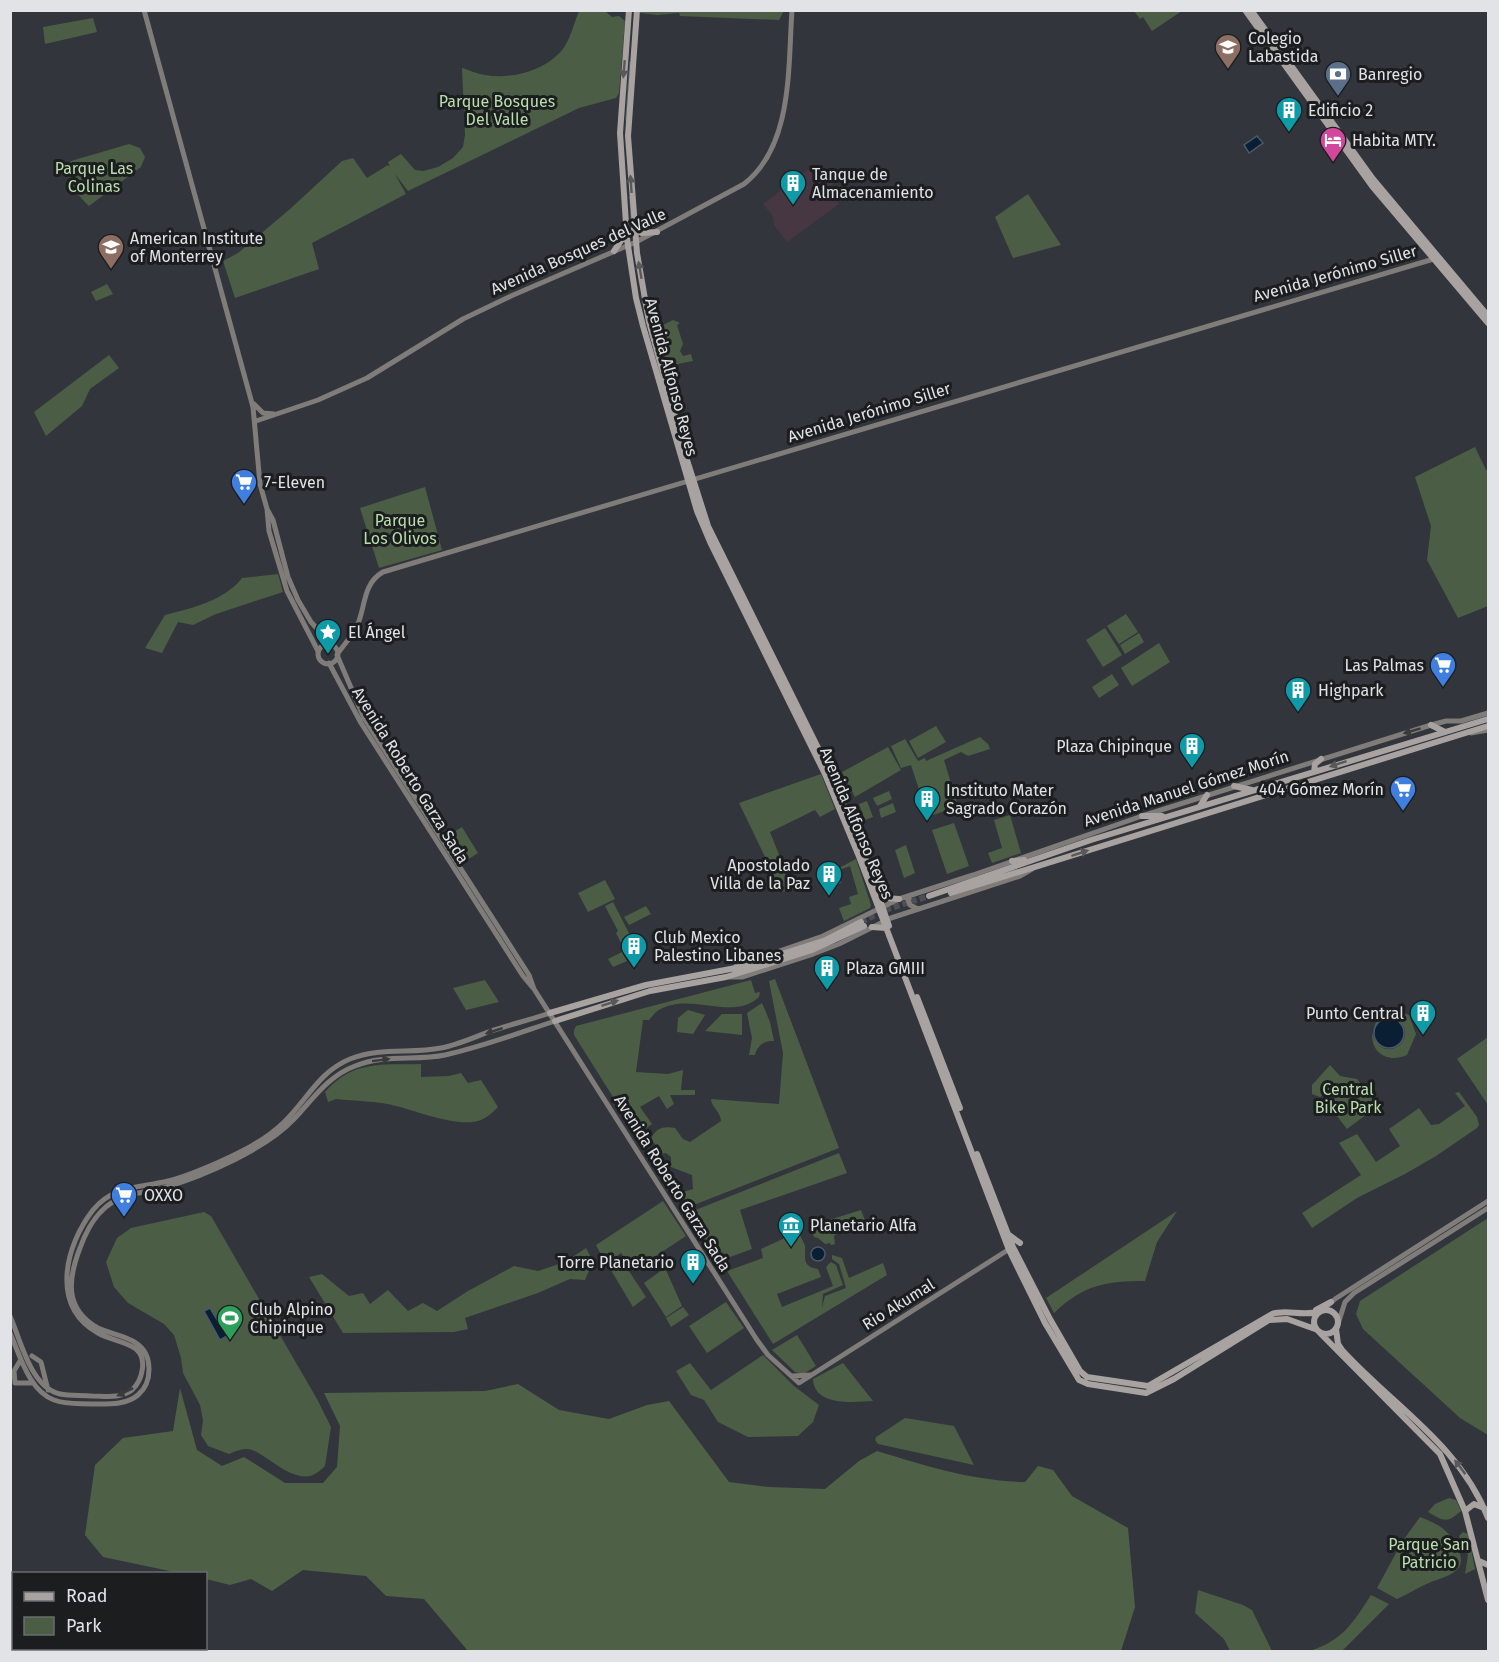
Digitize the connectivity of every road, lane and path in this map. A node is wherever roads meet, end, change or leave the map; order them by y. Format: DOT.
graph roads {
  1 [pos="144,10"];
  2 [pos="629,10"];
  3 [pos="637,10"];
  4 [pos="792,10"];
  5 [pos="1245,10"];
  6 [pos="1251,10"];
  7 [pos="634,229"];
  8 [pos="627,232"];
  9 [pos="657,232"];
  10 [pos="636,242"];
  11 [pos="628,245"];
  12 [pos="614,251"];
  13 [pos="1436,258"];
  14 [pos="1488,316"];
  15 [pos="1488,322"];
  16 [pos="252,401"];
  17 [pos="278,414"];
  18 [pos="256,421"];
  19 [pos="690,480"];
  20 [pos="267,509"];
  21 [pos="348,638"];
  22 [pos="332,645"];
  23 [pos="318,651"];
  24 [pos="338,654"];
  25 [pos="329,663"];
  26 [pos="337,679"];
  27 [pos="352,688"];
  28 [pos="354,711"];
  29 [pos="1488,713"];
  30 [pos="1488,719"];
  31 [pos="1431,725"];
  32 [pos="370,728"];
  33 [pos="1488,728"];
  34 [pos="1446,732"];
  35 [pos="379,751"];
  36 [pos="1321,759"];
  37 [pos="1314,772"];
  38 [pos="1234,786"];
  39 [pos="1253,790"];
  40 [pos="1207,795"];
  41 [pos="1200,806"];
  42 [pos="1142,816"];
  43 [pos="1168,816"];
  44 [pos="1042,858"];
  45 [pos="1012,861"];
  46 [pos="1036,867"];
  47 [pos="878,892"];
  48 [pos="912,894"];
  49 [pos="899,899"];
  50 [pos="880,907"];
  51 [pos="918,909"];
  52 [pos="885,923"];
  53 [pos="866,924"];
  54 [pos="534,989"];
  55 [pos="550,1013"];
  56 [pos="555,1021"];
  57 [pos="322,1077"];
  58 [pos="328,1083"];
  59 [pos="316,1088"];
  60 [pos="1488,1201"];
  61 [pos="1488,1208"];
  62 [pos="1008,1234"];
  63 [pos="1020,1243"];
  64 [pos="1011,1249"];
  65 [pos="1331,1302"];
  66 [pos="1321,1311"];
  67 [pos="1309,1314"];
  68 [pos="10,1316"];
  69 [pos="1046,1319"];
  70 [pos="1337,1327"];
  71 [pos="1318,1331"];
  72 [pos="10,1333"];
  73 [pos="32,1356"];
  74 [pos="20,1361"];
  75 [pos="811,1375"];
  76 [pos="792,1377"];
  77 [pos="33,1383"];
  78 [pos="799,1383"];
  79 [pos="48,1390"];
  80 [pos="1485,1509"];
  81 [pos="1465,1511"];
  82 [pos="1488,1518"];
  83 [pos="1479,1561"];
  84 [pos="1488,1565"];
  85 [pos="1488,1600"];
  1 -- 16 [label="street"];
  2 -- 8 [label="main road, Avenida Alfonso Reyes, one-way"];
  7 -- 3 [label="main road, Avenida Alfonso Reyes, one-way"];
  4 -- 9 [label="street, Avenida Bosques del Valle"];
  5 -- 13 [label="main road"];
  6 -- 13 [label="main road"];
  7 -- 9 [label="main road"];
  7 -- 10 [label="main road, Avenida Alfonso Reyes"];
  8 -- 11 [label="main road, Avenida Alfonso Reyes"];
  8 -- 12 [label="main road"];
  9 -- 10 [label="street, Avenida Bosques del Valle"];
  10 -- 11 [label="street, Avenida Bosques del Valle"];
  19 -- 10 [label="main road, Avenida Alfonso Reyes, one-way"];
  11 -- 12 [label="street, Avenida Bosques del Valle"];
  11 -- 19 [label="main road, Avenida Alfonso Reyes"];
  12 -- 17 [label="street, Avenida Bosques del Valle"];
  13 -- 14 [label="main road"];
  13 -- 15 [label="main road"];
  13 -- 19 [label="street, Avenida Jerónimo Siller"];
  16 -- 17 [label="street"];
  16 -- 18 [label="street"];
  17 -- 18 [label="street, Avenida Bosques del Valle"];
  18 -- 20 [label="street"];
  19 -- 21 [label="street, Avenida Jerónimo Siller"];
  19 -- 47 [label="main road, Avenida Alfonso Reyes"];
  19 -- 50 [label="main road, Avenida Alfonso Reyes"];
  20 -- 22 [label="street"];
  20 -- 23 [label="street"];
  21 -- 22 [label="street"];
  21 -- 24 [label="street, Avenida Jerónimo Siller"];
  22 -- 23 [label="street"];
  22 -- 24 [label="street"];
  23 -- 25 [label="street"];
  24 -- 25 [label="street"];
  24 -- 27 [label="street, Avenida Roberto Garza Sada"];
  25 -- 26 [label="street, Avenida Roberto Garza Sada"];
  26 -- 27 [label="street"];
  26 -- 28 [label="street, Avenida Roberto Garza Sada"];
  27 -- 32 [label="street, Avenida Roberto Garza Sada"];
  28 -- 32 [label="street"];
  28 -- 35 [label="street, Avenida Roberto Garza Sada"];
  29 -- 31 [label="street, Avenida Manuel Gómez Morín"];
  30 -- 34 [label="main road, Avenida Manuel Gómez Morín"];
  31 -- 34 [label="main road"];
  31 -- 36 [label="street, Avenida Manuel Gómez Morín, one-way"];
  32 -- 35 [label="street"];
  32 -- 54 [label="street, Avenida Roberto Garza Sada"];
  46 -- 33 [label="main road, Avenida Manuel Gómez Morín, one-way"];
  34 -- 37 [label="main road, Avenida Manuel Gómez Morín, one-way"];
  35 -- 54 [label="street, Avenida Roberto Garza Sada"];
  36 -- 37 [label="main road"];
  36 -- 38 [label="street, Avenida Manuel Gómez Morín"];
  37 -- 39 [label="main road, Avenida Manuel Gómez Morín"];
  38 -- 39 [label="main road"];
  38 -- 40 [label="street, Avenida Manuel Gómez Morín"];
  39 -- 41 [label="main road, Avenida Manuel Gómez Morín"];
  40 -- 41 [label="main road"];
  40 -- 42 [label="street, Avenida Manuel Gómez Morín"];
  41 -- 43 [label="main road, Avenida Manuel Gómez Morín"];
  42 -- 43 [label="main road"];
  42 -- 45 [label="street, Avenida Manuel Gómez Morín"];
  43 -- 44 [label="main road, Avenida Manuel Gómez Morín"];
  44 -- 45 [label="main road"];
  44 -- 46 [label="main road, Avenida Manuel Gómez Morín"];
  45 -- 48 [label="street, Avenida Manuel Gómez Morín"];
  46 -- 51 [label="street, Avenida Manuel Gómez Morín"];
  47 -- 49 [label="main road"];
  47 -- 50 [label="main road, Avenida Alfonso Reyes"];
  48 -- 49 [label="street, Avenida Manuel Gómez Morín"];
  48 -- 51 [label="street"];
  49 -- 50 [label="street, Avenida Manuel Gómez Morín"];
  50 -- 52 [label="main road, Avenida Alfonso Reyes"];
  50 -- 53 [label="street, Avenida Manuel Gómez Morín"];
  51 -- 52 [label="street, Avenida Manuel Gómez Morín"];
  52 -- 53 [label="main road"];
  52 -- 62 [label="main road, Avenida Alfonso Reyes"];
  52 -- 64 [label="main road, Avenida Alfonso Reyes"];
  53 -- 55 [label="main road, Avenida Manuel Gómez Morín"];
  56 -- 53 [label="main road, Avenida Manuel Gómez Morín, one-way"];
  54 -- 55 [label="street, Avenida Roberto Garza Sada"];
  55 -- 56 [label="street, Avenida Roberto Garza Sada"];
  55 -- 57 [label="street, one-way"];
  58 -- 56 [label="street, one-way"];
  56 -- 76 [label="street, Avenida Roberto Garza Sada"];
  57 -- 58 [label="street"];
  57 -- 59 [label="street"];
  58 -- 59 [label="street"];
  59 -- 77 [label="street"];
  59 -- 79 [label="street, one-way"];
  60 -- 65 [label="street"];
  61 -- 70 [label="street"];
  62 -- 63 [label="main road"];
  62 -- 64 [label="main road, Avenida Alfonso Reyes"];
  64 -- 69 [label="main road, Avenida Alfonso Reyes"];
  64 -- 75 [label="street, Rio Akumal"];
  65 -- 66 [label="street"];
  65 -- 67 [label="main road"];
  66 -- 67 [label="main road, Avenida Alfonso Reyes"];
  66 -- 70 [label="main road"];
  66 -- 71 [label="main road"];
  67 -- 69 [label="main road, Avenida Alfonso Reyes"];
  68 -- 79 [label="street"];
  69 -- 71 [label="main road, Avenida Alfonso Reyes"];
  70 -- 71 [label="main road"];
  80 -- 70 [label="main road, one-way"];
  71 -- 81 [label="main road, Avenida Alfonso Reyes"];
  72 -- 77 [label="street"];
  73 -- 79 [label="street"];
  74 -- 77 [label="street"];
  75 -- 76 [label="street"];
  75 -- 78 [label="street, Rio Akumal"];
  76 -- 78 [label="street, Avenida Roberto Garza Sada"];
  80 -- 81 [label="main road"];
  80 -- 82 [label="main road"];
  81 -- 83 [label="main road, Avenida Alfonso Reyes"];
  83 -- 84 [label="main road"];
  83 -- 85 [label="main road, Avenida Alfonso Reyes"];
}
